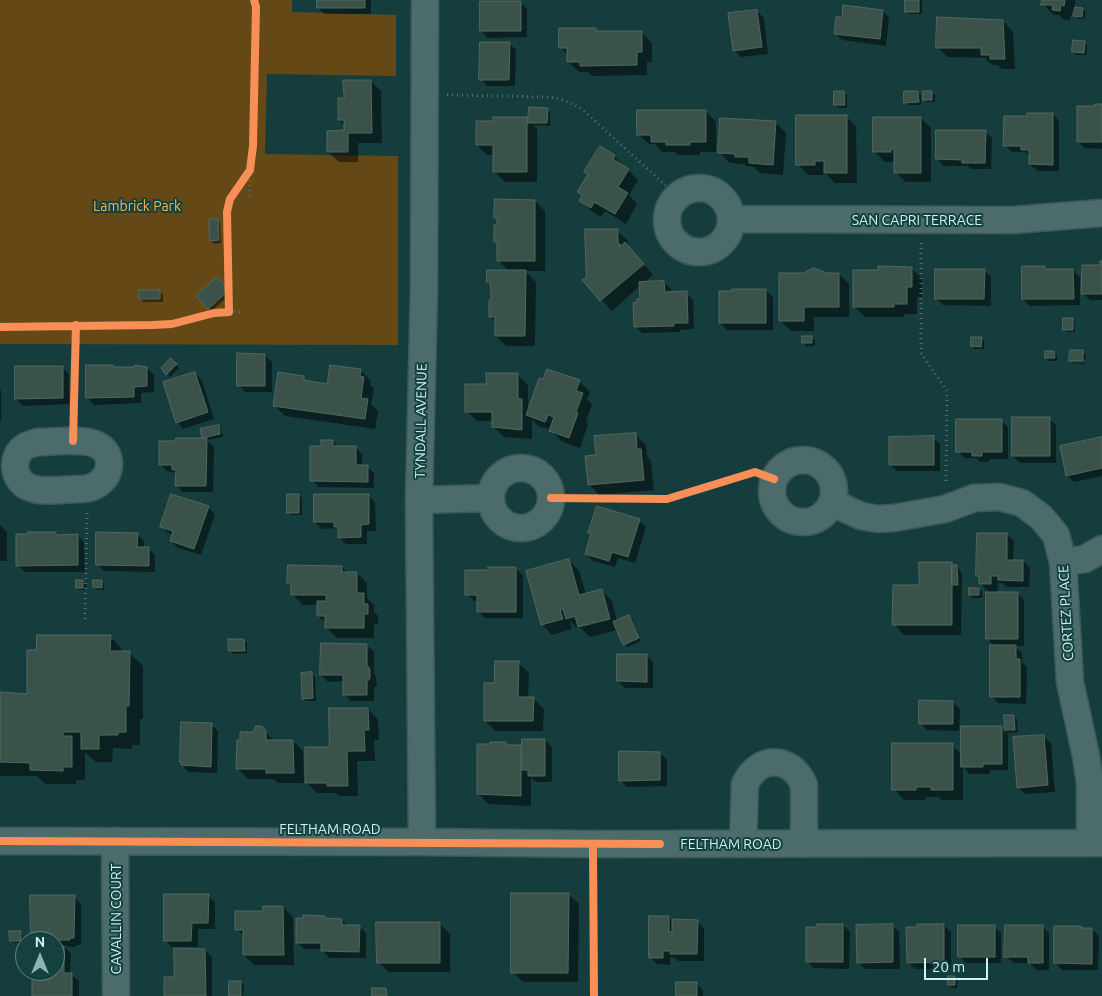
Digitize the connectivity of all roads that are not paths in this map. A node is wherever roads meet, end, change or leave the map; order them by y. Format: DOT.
graph roads {
  1 [pos="425,0"];
  2 [pos="1102,214"];
  3 [pos="731,219"];
  4 [pos="7,466"];
  5 [pos="491,498"];
  6 [pos="419,500"];
  7 [pos="833,503"];
  8 [pos="1102,549"];
  9 [pos="1063,562"];
  10 [pos="0,841"];
  11 [pos="115,842"];
  12 [pos="422,842"];
  13 [pos="1096,843"];
  14 [pos="743,844"];
  15 [pos="804,844"];
  16 [pos="116,996"];
  1 -- 6 [label="street, TYNDALL AVENUE"];
  2 -- 3 [label="street, SAN CAPRI TERRACE"];
  3 -- 3 [label="street"];
  4 -- 4 [label="street"];
  5 -- 6 [label="street"];
  6 -- 12 [label="street, TYNDALL AVENUE"];
  7 -- 9 [label="street, CORTEZ PLACE"];
  8 -- 9 [label="street"];
  9 -- 13 [label="street, CORTEZ PLACE"];
  10 -- 11 [label="street, FELTHAM ROAD"];
  11 -- 12 [label="street, FELTHAM ROAD"];
  11 -- 16 [label="street, CAVALLIN COURT"];
  12 -- 14 [label="street, FELTHAM ROAD"];
  13 -- 15 [label="street, FELTHAM ROAD"];
  14 -- 15 [label="street, FELTHAM ROAD"];
  14 -- 15 [label="street"];
}
